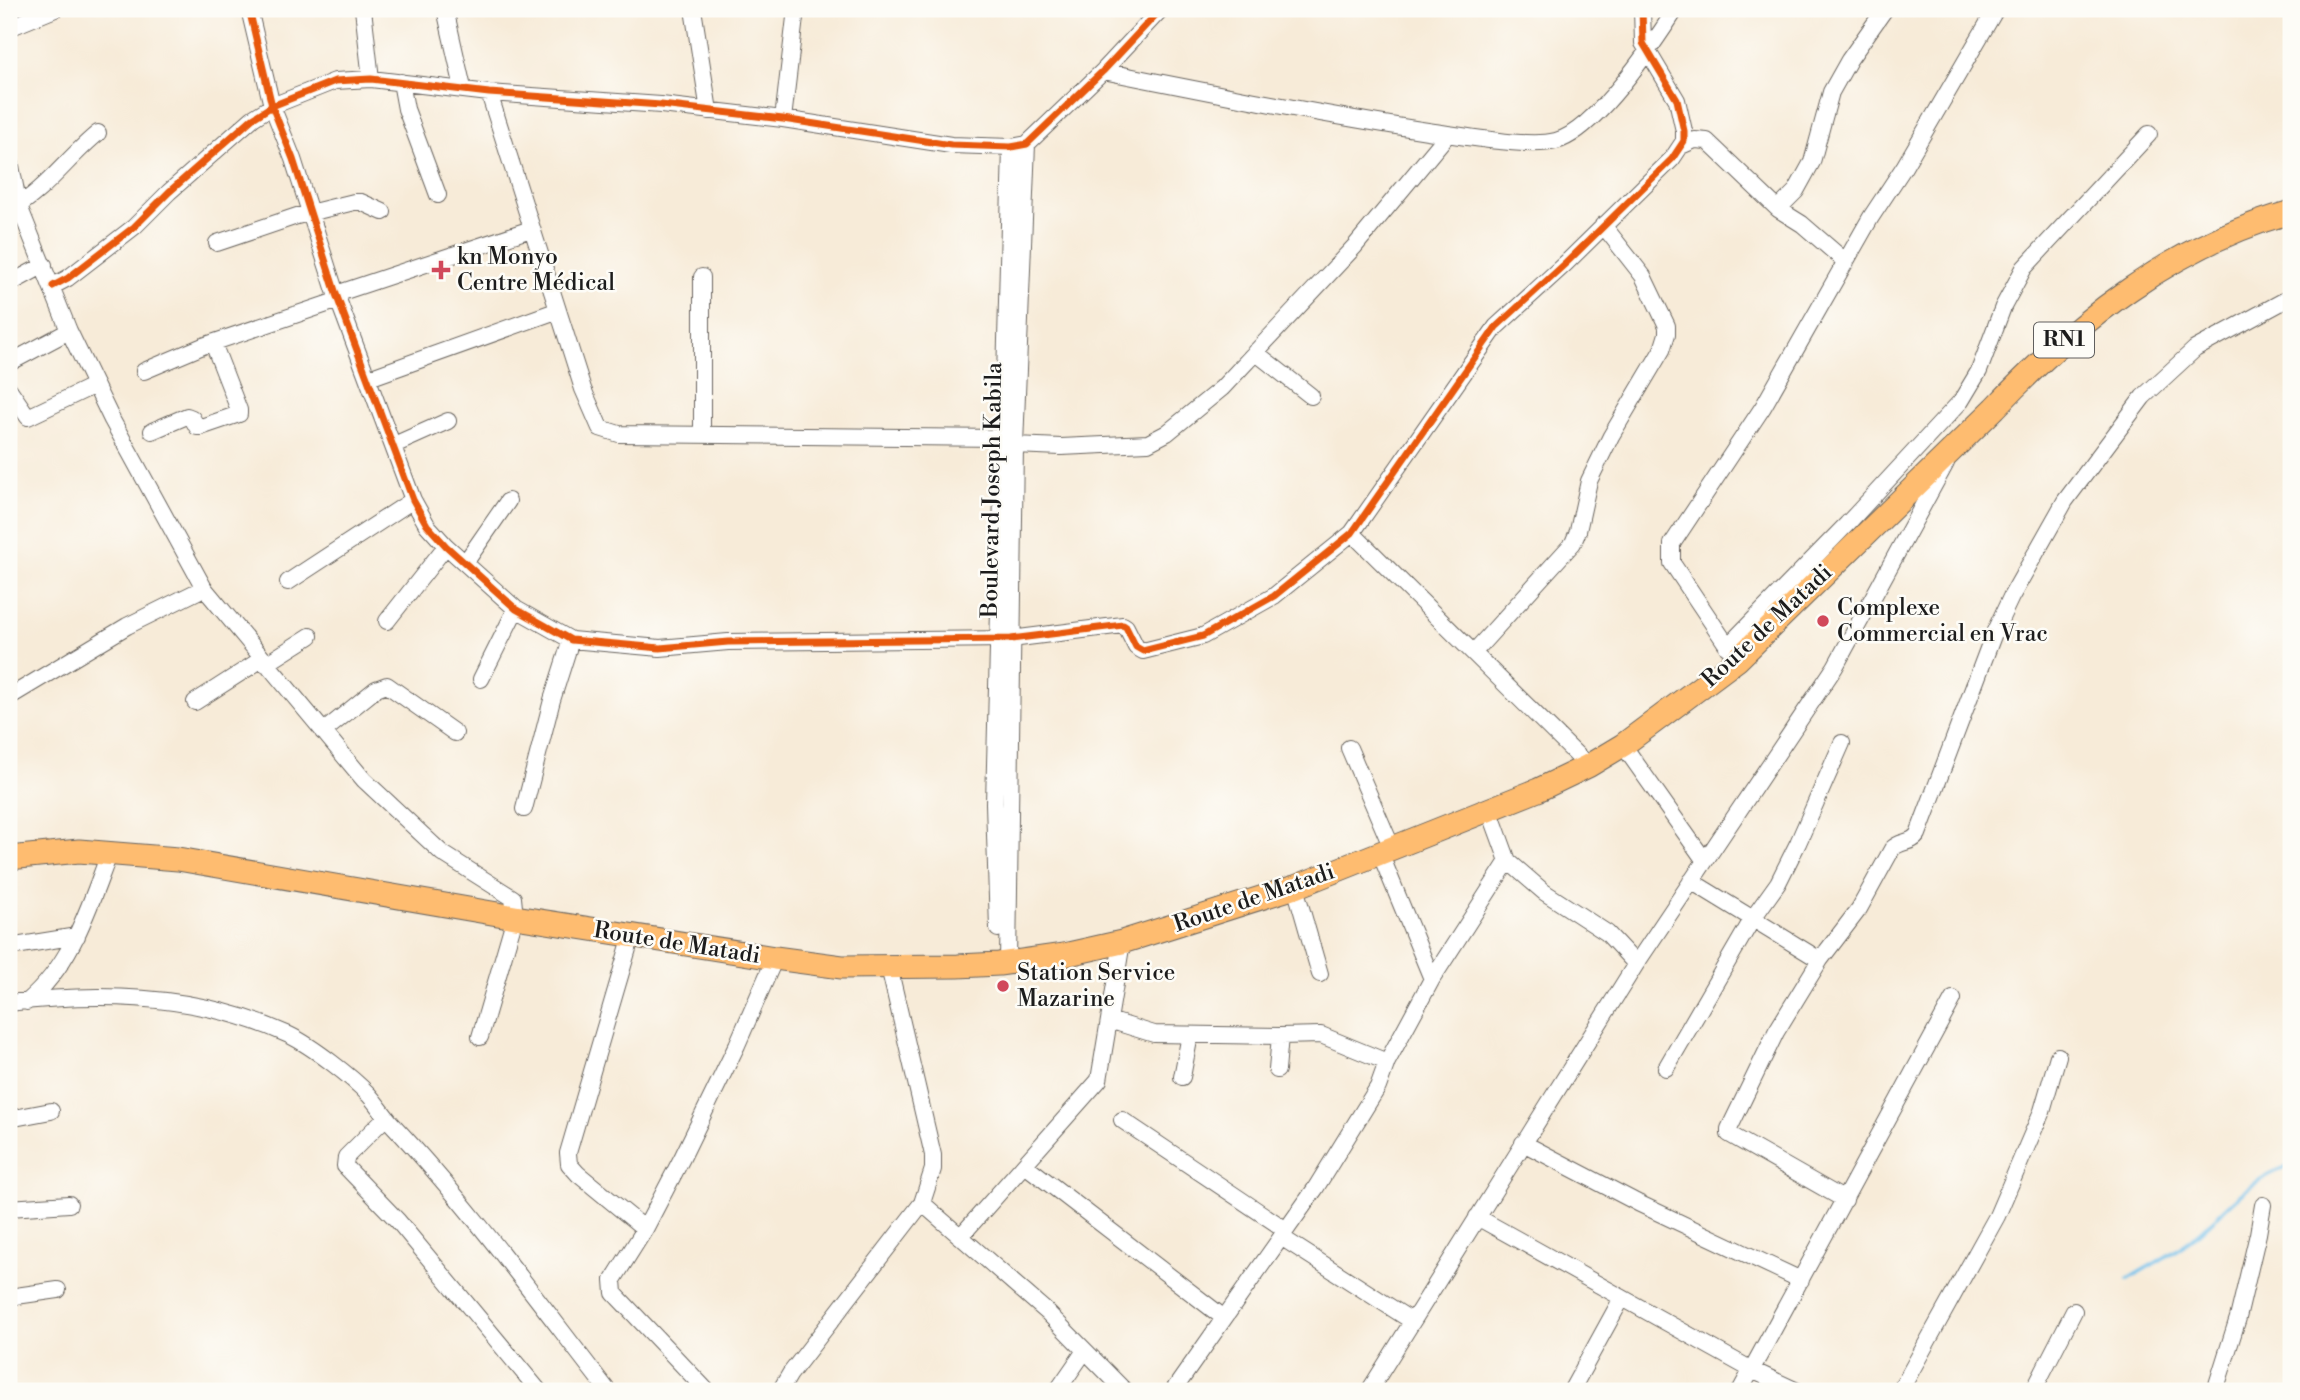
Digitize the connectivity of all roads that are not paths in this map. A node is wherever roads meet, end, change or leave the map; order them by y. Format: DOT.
graph roads {
  1 [pos="55,9"];
  2 [pos="249,9"];
  3 [pos="363,9"];
  4 [pos="445,9"];
  5 [pos="693,9"];
  6 [pos="796,9"];
  7 [pos="1161,9"];
  8 [pos="1642,9"];
  9 [pos="1676,9"];
  10 [pos="1885,9"];
  11 [pos="1996,9"];
  12 [pos="9,28"];
  13 [pos="1649,50"];
  14 [pos="1103,71"];
  15 [pos="371,79"];
  16 [pos="401,82"];
  17 [pos="463,89"];
  18 [pos="489,93"];
  19 [pos="272,106"];
  20 [pos="709,111"];
  21 [pos="783,119"];
  22 [pos="98,133"];
  23 [pos="1448,134"];
  24 [pos="2149,134"];
  25 [pos="1019,146"];
  26 [pos="1681,146"];
  27 [pos="9,156"];
  28 [pos="438,195"];
  29 [pos="14,209"];
  30 [pos="1778,209"];
  31 [pos="383,212"];
  32 [pos="2291,212"];
  33 [pos="311,213"];
  34 [pos="1602,225"];
  35 [pos="531,229"];
  36 [pos="217,243"];
  37 [pos="1846,262"];
  38 [pos="44,265"];
  39 [pos="702,277"];
  40 [pos="9,284"];
  41 [pos="53,286"];
  42 [pos="338,297"];
  43 [pos="2291,297"];
  44 [pos="556,311"];
  45 [pos="69,331"];
  46 [pos="213,343"];
  47 [pos="1255,352"];
  48 [pos="9,363"];
  49 [pos="144,371"];
  50 [pos="369,378"];
  51 [pos="95,385"];
  52 [pos="9,389"];
  53 [pos="1311,396"];
  54 [pos="449,421"];
  55 [pos="152,430"];
  56 [pos="702,434"];
  57 [pos="1009,442"];
  58 [pos="394,445"];
  59 [pos="1955,446"];
  60 [pos="412,500"];
  61 [pos="508,501"];
  62 [pos="1353,533"];
  63 [pos="446,546"];
  64 [pos="465,563"];
  65 [pos="288,582"];
  66 [pos="204,588"];
  67 [pos="516,609"];
  68 [pos="387,621"];
  69 [pos="310,636"];
  70 [pos="1005,639"];
  71 [pos="571,640"];
  72 [pos="1474,652"];
  73 [pos="1732,653"];
  74 [pos="264,662"];
  75 [pos="481,679"];
  76 [pos="9,696"];
  77 [pos="195,702"];
  78 [pos="323,732"];
  79 [pos="455,733"];
  80 [pos="1842,743"];
  81 [pos="1623,745"];
  82 [pos="1349,748"];
  83 [pos="1588,766"];
  84 [pos="524,809"];
  85 [pos="1489,809"];
  86 [pos="1386,851"];
  87 [pos="110,852"];
  88 [pos="9,858"];
  89 [pos="1705,860"];
  90 [pos="1508,861"];
  91 [pos="1691,881"];
  92 [pos="1295,887"];
  93 [pos="515,917"];
  94 [pos="1753,918"];
  95 [pos="632,935"];
  96 [pos="77,936"];
  97 [pos="1122,942"];
  98 [pos="9,947"];
  99 [pos="775,958"];
  100 [pos="1820,960"];
  101 [pos="1003,963"];
  102 [pos="1636,964"];
  103 [pos="889,967"];
  104 [pos="1320,974"];
  105 [pos="1432,979"];
  106 [pos="1953,999"];
  107 [pos="27,1002"];
  108 [pos="9,1003"];
  109 [pos="1109,1020"];
  110 [pos="1190,1035"];
  111 [pos="1280,1036"];
  112 [pos="480,1037"];
  113 [pos="2058,1056"];
  114 [pos="1387,1062"];
  115 [pos="1666,1068"];
  116 [pos="1277,1070"];
  117 [pos="1182,1077"];
  118 [pos="51,1111"];
  119 [pos="386,1117"];
  120 [pos="9,1119"];
  121 [pos="1122,1120"];
  122 [pos="1523,1143"];
  123 [pos="1025,1166"];
  124 [pos="1845,1200"];
  125 [pos="922,1203"];
  126 [pos="69,1204"];
  127 [pos="2263,1205"];
  128 [pos="9,1208"];
  129 [pos="1476,1217"];
  130 [pos="645,1229"];
  131 [pos="1284,1233"];
  132 [pos="960,1237"];
  133 [pos="1801,1280"];
  134 [pos="58,1290"];
  135 [pos="9,1297"];
  136 [pos="1622,1298"];
  137 [pos="2074,1311"];
  138 [pos="1224,1318"];
  139 [pos="1412,1321"];
  140 [pos="1084,1352"];
  141 [pos="1752,1370"];
  142 [pos="538,1391"];
  143 [pos="608,1391"];
  144 [pos="707,1391"];
  145 [pos="780,1391"];
  146 [pos="1057,1391"];
  147 [pos="1125,1391"];
  148 [pos="1173,1391"];
  149 [pos="1370,1391"];
  150 [pos="1571,1391"];
  151 [pos="1740,1391"];
  152 [pos="1797,1391"];
  153 [pos="1900,1391"];
  154 [pos="2033,1391"];
  155 [pos="2216,1391"];
  1 -- 12 [label="street"];
  2 -- 19 [label="street"];
  3 -- 15 [label="street"];
  4 -- 17 [label="street"];
  5 -- 20 [label="street"];
  6 -- 21 [label="street"];
  7 -- 14 [label="street"];
  8 -- 13 [label="street"];
  9 -- 13 [label="street"];
  10 -- 30 [label="street"];
  11 -- 37 [label="street"];
  13 -- 23 [label="street"];
  13 -- 26 [label="street"];
  14 -- 23 [label="street"];
  14 -- 25 [label="street"];
  15 -- 16 [label="street"];
  15 -- 19 [label="street"];
  16 -- 17 [label="street"];
  16 -- 28 [label="street"];
  17 -- 18 [label="street"];
  18 -- 20 [label="street"];
  18 -- 35 [label="street"];
  19 -- 33 [label="street"];
  19 -- 41 [label="street"];
  20 -- 21 [label="street"];
  21 -- 25 [label="street"];
  22 -- 29 [label="street"];
  23 -- 47 [label="street"];
  24 -- 73 [label="street"];
  25 -- 57 [label="street, Boulevard Joseph Kabila"];
  26 -- 30 [label="street"];
  26 -- 34 [label="street"];
  27 -- 29 [label="street"];
  29 -- 38 [label="street"];
  30 -- 37 [label="street"];
  31 -- 33 [label="street"];
  32 -- 59 [label="highway, Route de Matadi / RN1"];
  33 -- 36 [label="street"];
  33 -- 42 [label="street"];
  34 -- 62 [label="street"];
  34 -- 72 [label="street"];
  35 -- 42 [label="street"];
  35 -- 44 [label="street"];
  37 -- 73 [label="street"];
  38 -- 40 [label="street"];
  38 -- 41 [label="street"];
  39 -- 56 [label="street"];
  41 -- 45 [label="street"];
  42 -- 46 [label="street"];
  42 -- 50 [label="street"];
  43 -- 100 [label="street"];
  44 -- 50 [label="street"];
  44 -- 56 [label="street"];
  45 -- 48 [label="street"];
  45 -- 51 [label="street"];
  46 -- 49 [label="street"];
  46 -- 55 [label="street"];
  47 -- 53 [label="street"];
  47 -- 57 [label="street"];
  50 -- 58 [label="street"];
  51 -- 52 [label="street"];
  51 -- 66 [label="street"];
  54 -- 58 [label="street"];
  56 -- 57 [label="street"];
  57 -- 70 [label="street, Boulevard Joseph Kabila"];
  58 -- 60 [label="street"];
  59 -- 73 [label="highway, Route de Matadi / RN1"];
  59 -- 89 [label="street"];
  60 -- 63 [label="street"];
  60 -- 65 [label="street"];
  61 -- 64 [label="street"];
  62 -- 70 [label="street"];
  62 -- 72 [label="street"];
  63 -- 64 [label="street"];
  63 -- 68 [label="street"];
  64 -- 67 [label="street"];
  66 -- 74 [label="street"];
  66 -- 76 [label="street"];
  67 -- 71 [label="street"];
  67 -- 75 [label="street"];
  69 -- 74 [label="street"];
  70 -- 71 [label="street"];
  70 -- 101 [label="street, Boulevard Joseph Kabila"];
  71 -- 84 [label="street"];
  72 -- 83 [label="street"];
  73 -- 81 [label="highway, Route de Matadi / RN1"];
  74 -- 77 [label="street"];
  74 -- 78 [label="street"];
  78 -- 79 [label="street"];
  78 -- 93 [label="street"];
  80 -- 94 [label="street"];
  81 -- 83 [label="highway, Route de Matadi / RN1"];
  81 -- 89 [label="street"];
  82 -- 86 [label="street"];
  83 -- 85 [label="highway, Route de Matadi / RN1"];
  85 -- 86 [label="highway, Route de Matadi / RN1"];
  85 -- 90 [label="street"];
  86 -- 92 [label="highway, Route de Matadi / RN1"];
  86 -- 105 [label="street"];
  87 -- 88 [label="highway, Route de Matadi / RN1"];
  87 -- 93 [label="highway, Route de Matadi / RN1"];
  87 -- 96 [label="street"];
  89 -- 91 [label="street"];
  90 -- 102 [label="street"];
  90 -- 105 [label="street"];
  91 -- 94 [label="street"];
  91 -- 102 [label="street"];
  92 -- 97 [label="highway, Route de Matadi / RN1"];
  92 -- 104 [label="street"];
  93 -- 95 [label="highway, Route de Matadi / RN1"];
  93 -- 112 [label="street"];
  94 -- 100 [label="street"];
  94 -- 115 [label="street"];
  95 -- 99 [label="highway, Route de Matadi / RN1"];
  95 -- 130 [label="street"];
  96 -- 98 [label="street"];
  96 -- 107 [label="street"];
  97 -- 101 [label="highway, Route de Matadi / RN1"];
  97 -- 109 [label="street"];
  99 -- 103 [label="highway, Route de Matadi / RN1"];
  99 -- 130 [label="street"];
  100 -- 124 [label="street"];
  101 -- 103 [label="highway, Route de Matadi / RN1"];
  102 -- 122 [label="street"];
  103 -- 125 [label="street"];
  105 -- 114 [label="street"];
  106 -- 124 [label="street"];
  107 -- 108 [label="street"];
  107 -- 119 [label="street"];
  109 -- 110 [label="street"];
  109 -- 123 [label="street"];
  110 -- 111 [label="street"];
  110 -- 117 [label="street"];
  111 -- 114 [label="street"];
  111 -- 116 [label="street"];
  113 -- 153 [label="street"];
  114 -- 131 [label="street"];
  118 -- 120 [label="street"];
  119 -- 142 [label="street"];
  119 -- 143 [label="street"];
  121 -- 131 [label="street"];
  122 -- 129 [label="street"];
  122 -- 133 [label="street"];
  123 -- 132 [label="street"];
  123 -- 138 [label="street"];
  124 -- 133 [label="street"];
  125 -- 132 [label="street"];
  125 -- 145 [label="street"];
  126 -- 128 [label="street"];
  127 -- 155 [label="street"];
  129 -- 136 [label="street"];
  129 -- 139 [label="street"];
  130 -- 144 [label="street"];
  131 -- 138 [label="street"];
  131 -- 139 [label="street"];
  132 -- 140 [label="street"];
  133 -- 141 [label="street"];
  134 -- 135 [label="street"];
  136 -- 141 [label="street"];
  136 -- 150 [label="street"];
  137 -- 154 [label="street"];
  138 -- 148 [label="street"];
  139 -- 149 [label="street"];
  140 -- 146 [label="street"];
  140 -- 147 [label="street"];
  141 -- 151 [label="street"];
  141 -- 152 [label="street"];
}
